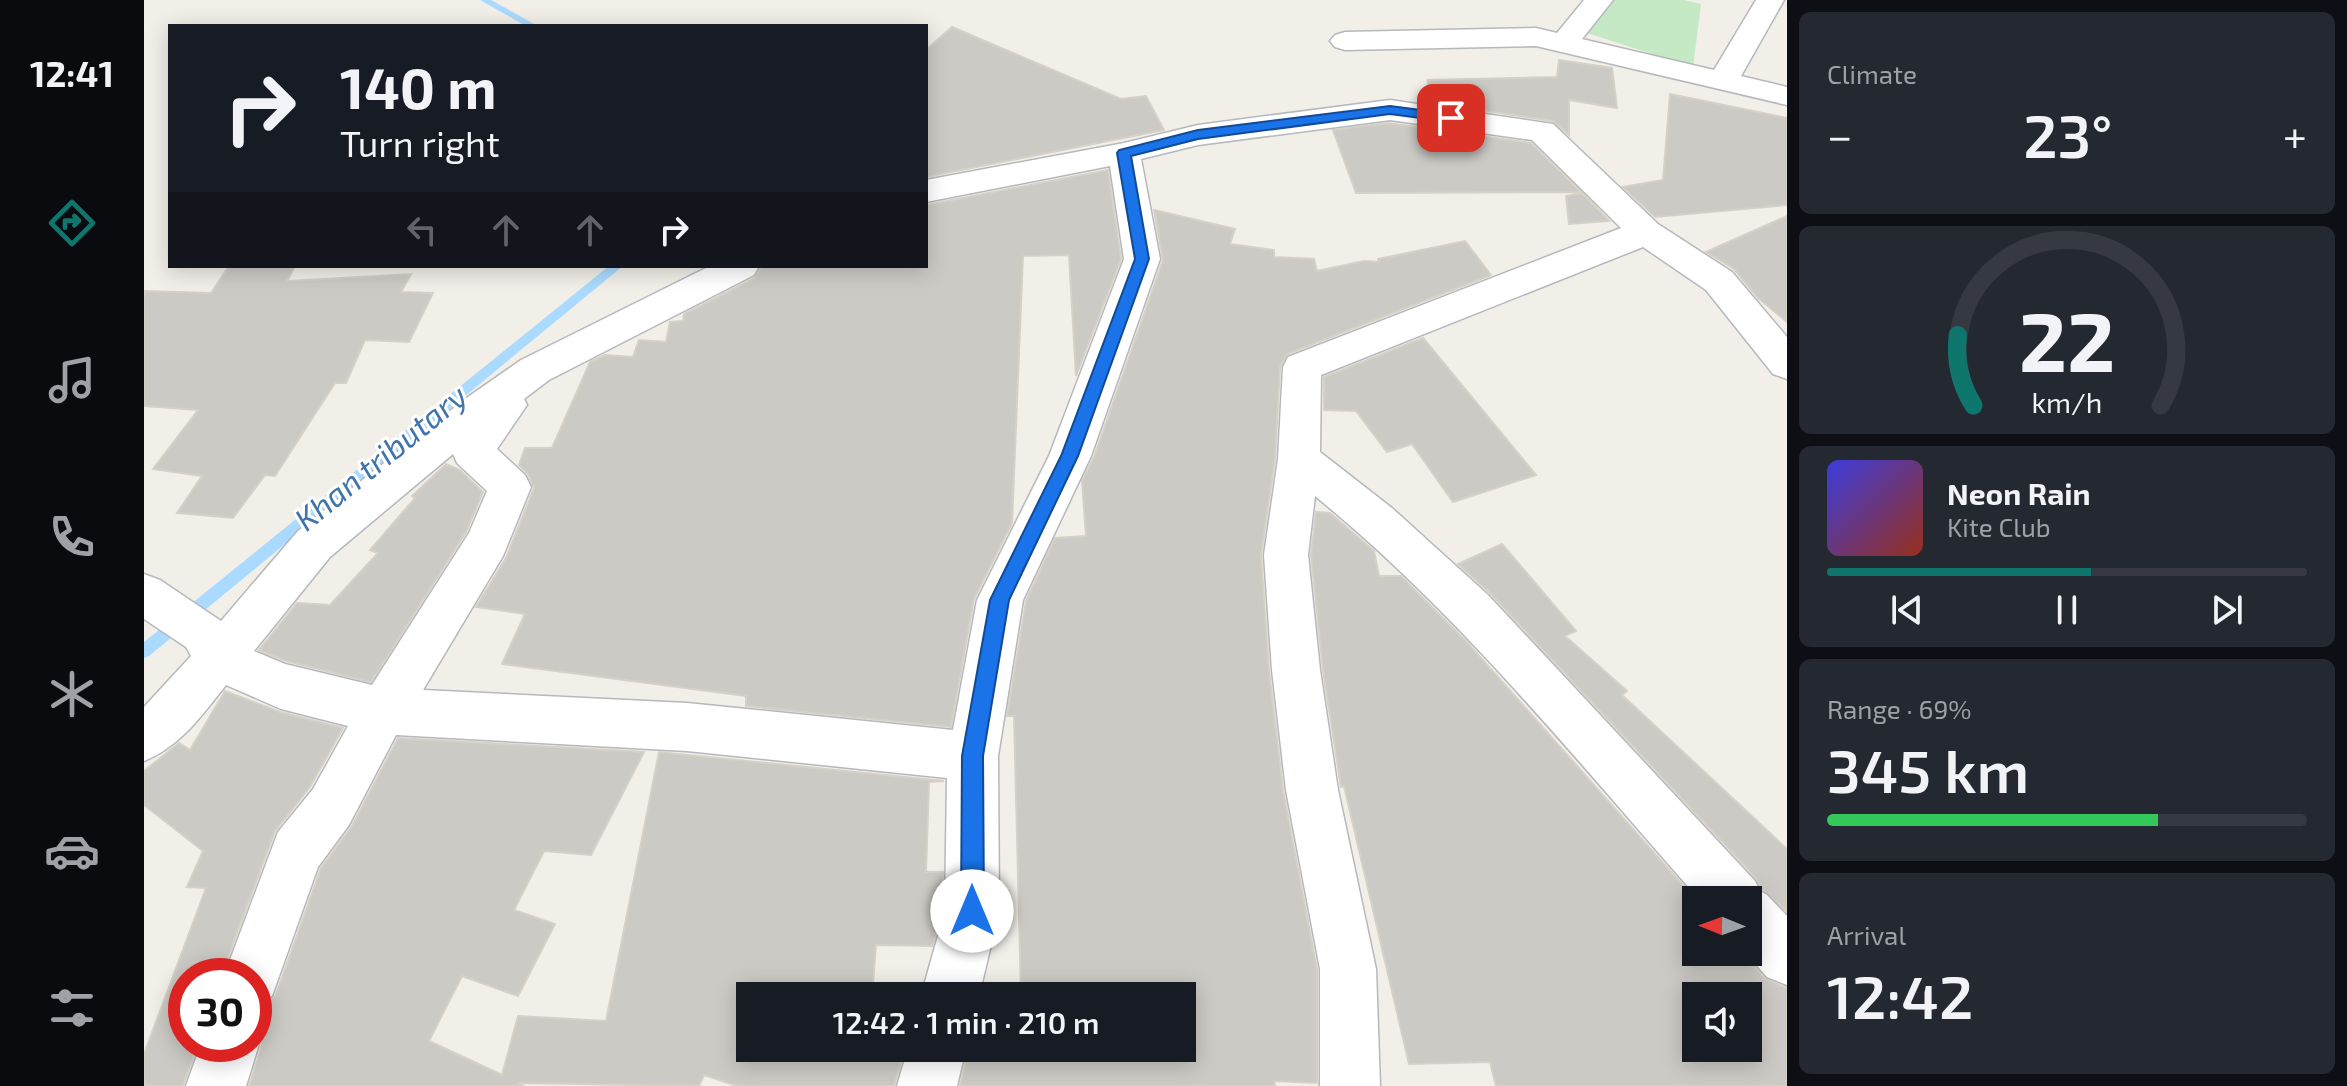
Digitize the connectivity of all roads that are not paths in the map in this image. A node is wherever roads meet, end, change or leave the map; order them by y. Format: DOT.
graph roads {
  1 [pos="1599,0"];
  2 [pos="1770,0"];
  3 [pos="1345,41"];
  4 [pos="1563,44"];
  5 [pos="1723,81"];
  6 [pos="1787,96"];
  7 [pos="1124,153"];
  8 [pos="928,191"];
  9 [pos="1646,232"];
  10 [pos="737,268"];
  11 [pos="1787,364"];
  12 [pos="535,370"];
  13 [pos="1299,459"];
  14 [pos="144,594"];
  15 [pos="210,645"];
  16 [pos="383,711"];
  17 [pos="144,737"];
  18 [pos="973,756"];
  19 [pos="1723,886"];
  20 [pos="1762,929"];
  21 [pos="1787,957"];
  22 [pos="258,958"];
  23 [pos="954,982"];
  24 [pos="224,1062"];
  25 [pos="933,1062"];
  26 [pos="216,1086"];
  27 [pos="927,1086"];
  28 [pos="1350,1086"];
  1 -- 4 [label="street"];
  2 -- 5 [label="street"];
  3 -- 4 [label="street"];
  4 -- 5 [label="street"];
  5 -- 6 [label="street"];
  7 -- 8 [label="street"];
  7 -- 9 [label="street"];
  7 -- 18 [label="street"];
  9 -- 11 [label="street"];
  9 -- 13 [label="street"];
  10 -- 12 [label="street"];
  12 -- 15 [label="street"];
  12 -- 16 [label="street"];
  13 -- 19 [label="street"];
  13 -- 28 [label="street"];
  14 -- 15 [label="street"];
  15 -- 16 [label="street"];
  15 -- 17 [label="street"];
  16 -- 18 [label="street"];
  16 -- 22 [label="street"];
  18 -- 23 [label="street"];
  20 -- 21 [label="street"];
  24 -- 26 [label="street"];
  25 -- 27 [label="street"];
}
